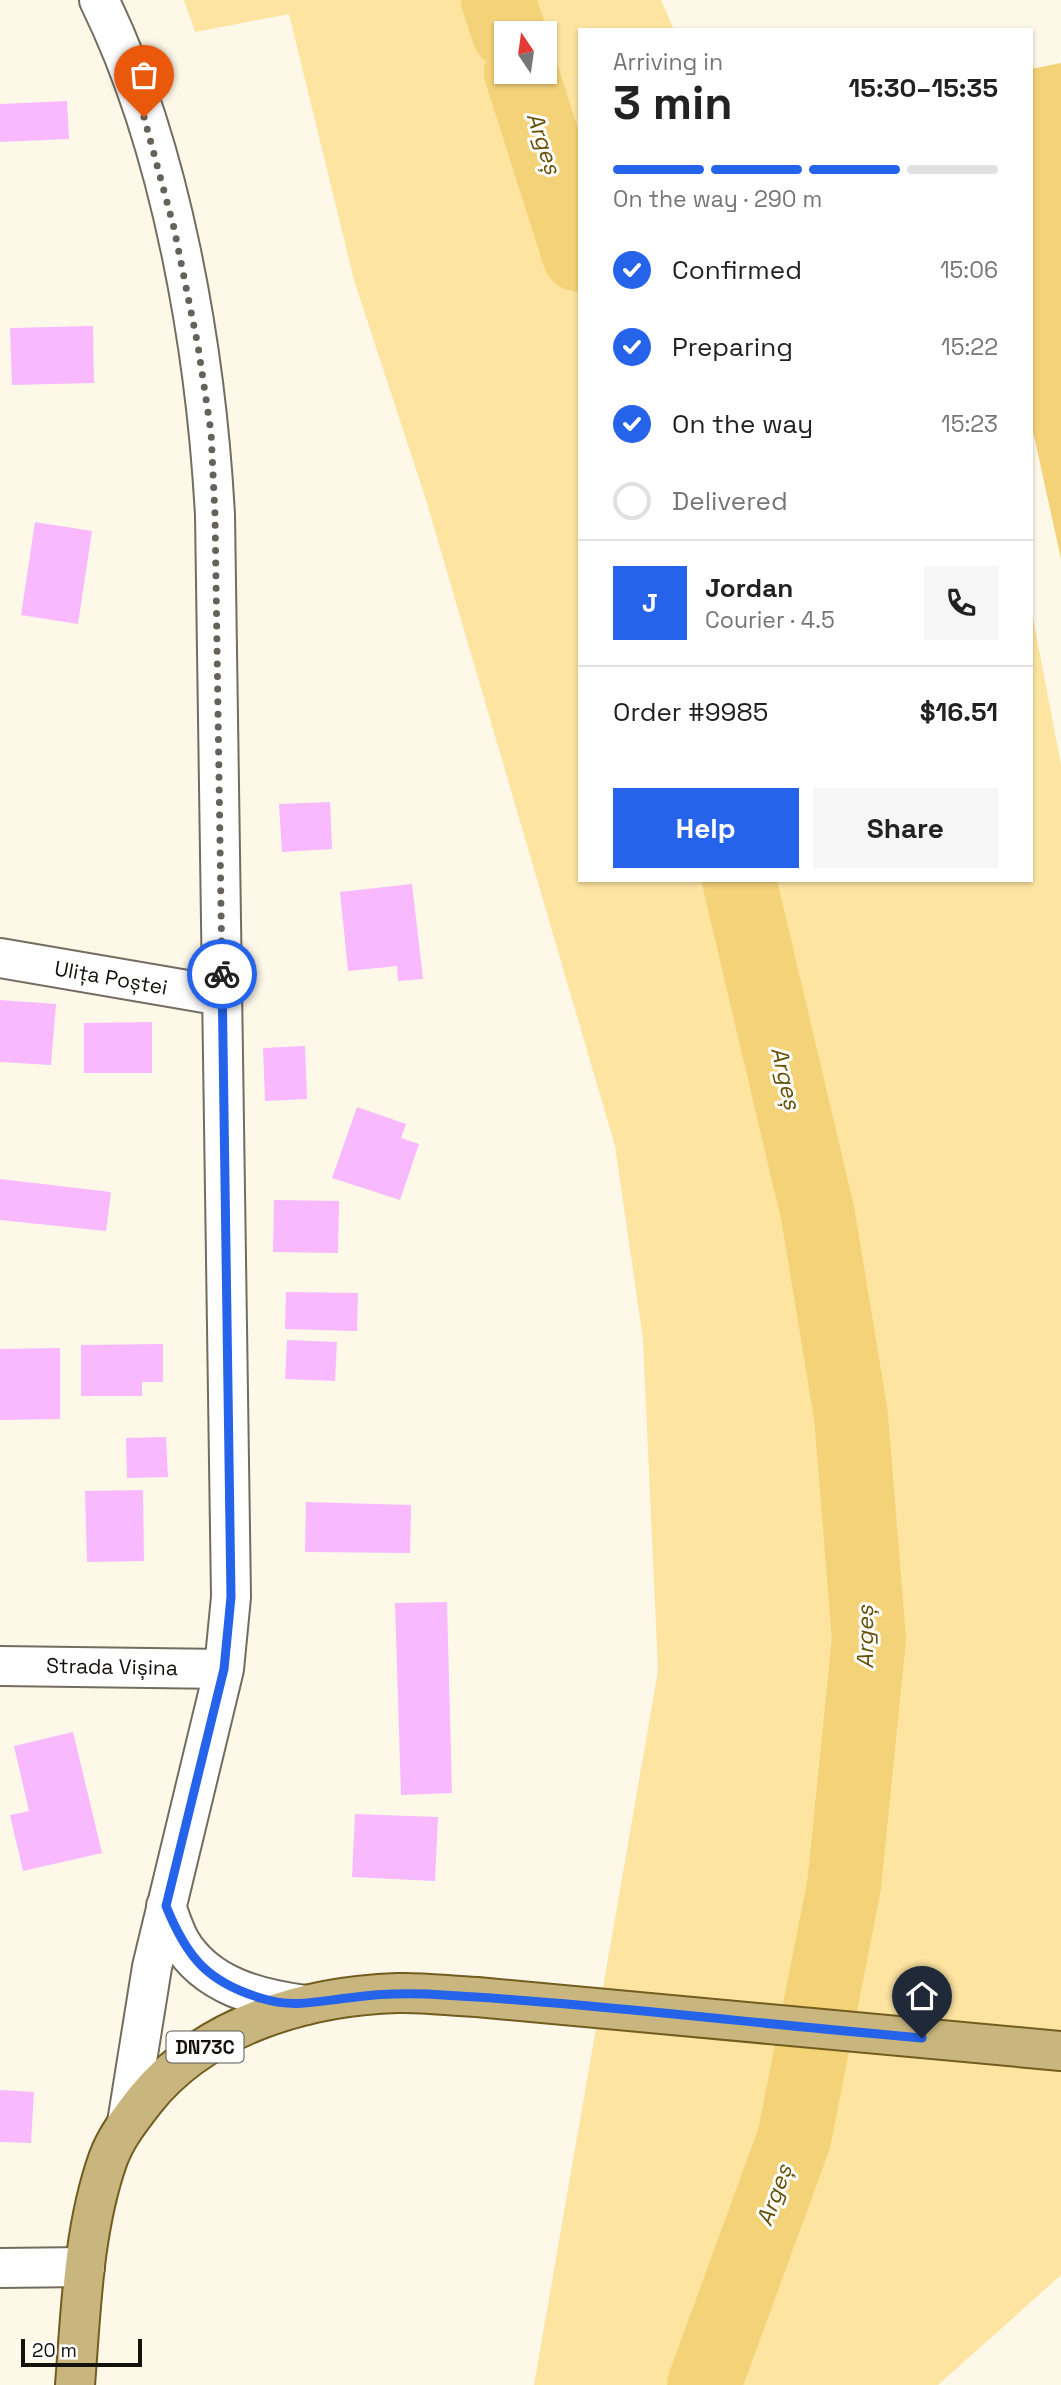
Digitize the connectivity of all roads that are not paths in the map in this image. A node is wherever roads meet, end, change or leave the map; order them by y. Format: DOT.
graph roads {
  1 [pos="99,0"];
  2 [pos="0,958"];
  3 [pos="222,996"];
  4 [pos="0,1666"];
  5 [pos="224,1669"];
  6 [pos="166,1906"];
  7 [pos="306,2005"];
  8 [pos="1061,2051"];
  9 [pos="127,2123"];
  10 [pos="85,2267"];
  11 [pos="0,2268"];
  12 [pos="75,2385"];
  1 -- 3 [label="street"];
  2 -- 3 [label="street, Ulița Poștei"];
  3 -- 5 [label="street"];
  4 -- 5 [label="street, Strada Vișina"];
  5 -- 6 [label="street"];
  6 -- 7 [label="street, DN73C"];
  6 -- 9 [label="street"];
  7 -- 8 [label="main road, DN73C"];
  7 -- 9 [label="main road, DN73C"];
  9 -- 10 [label="main road, DN73C"];
  10 -- 11 [label="street"];
  10 -- 12 [label="main road, DN73C"];
}
